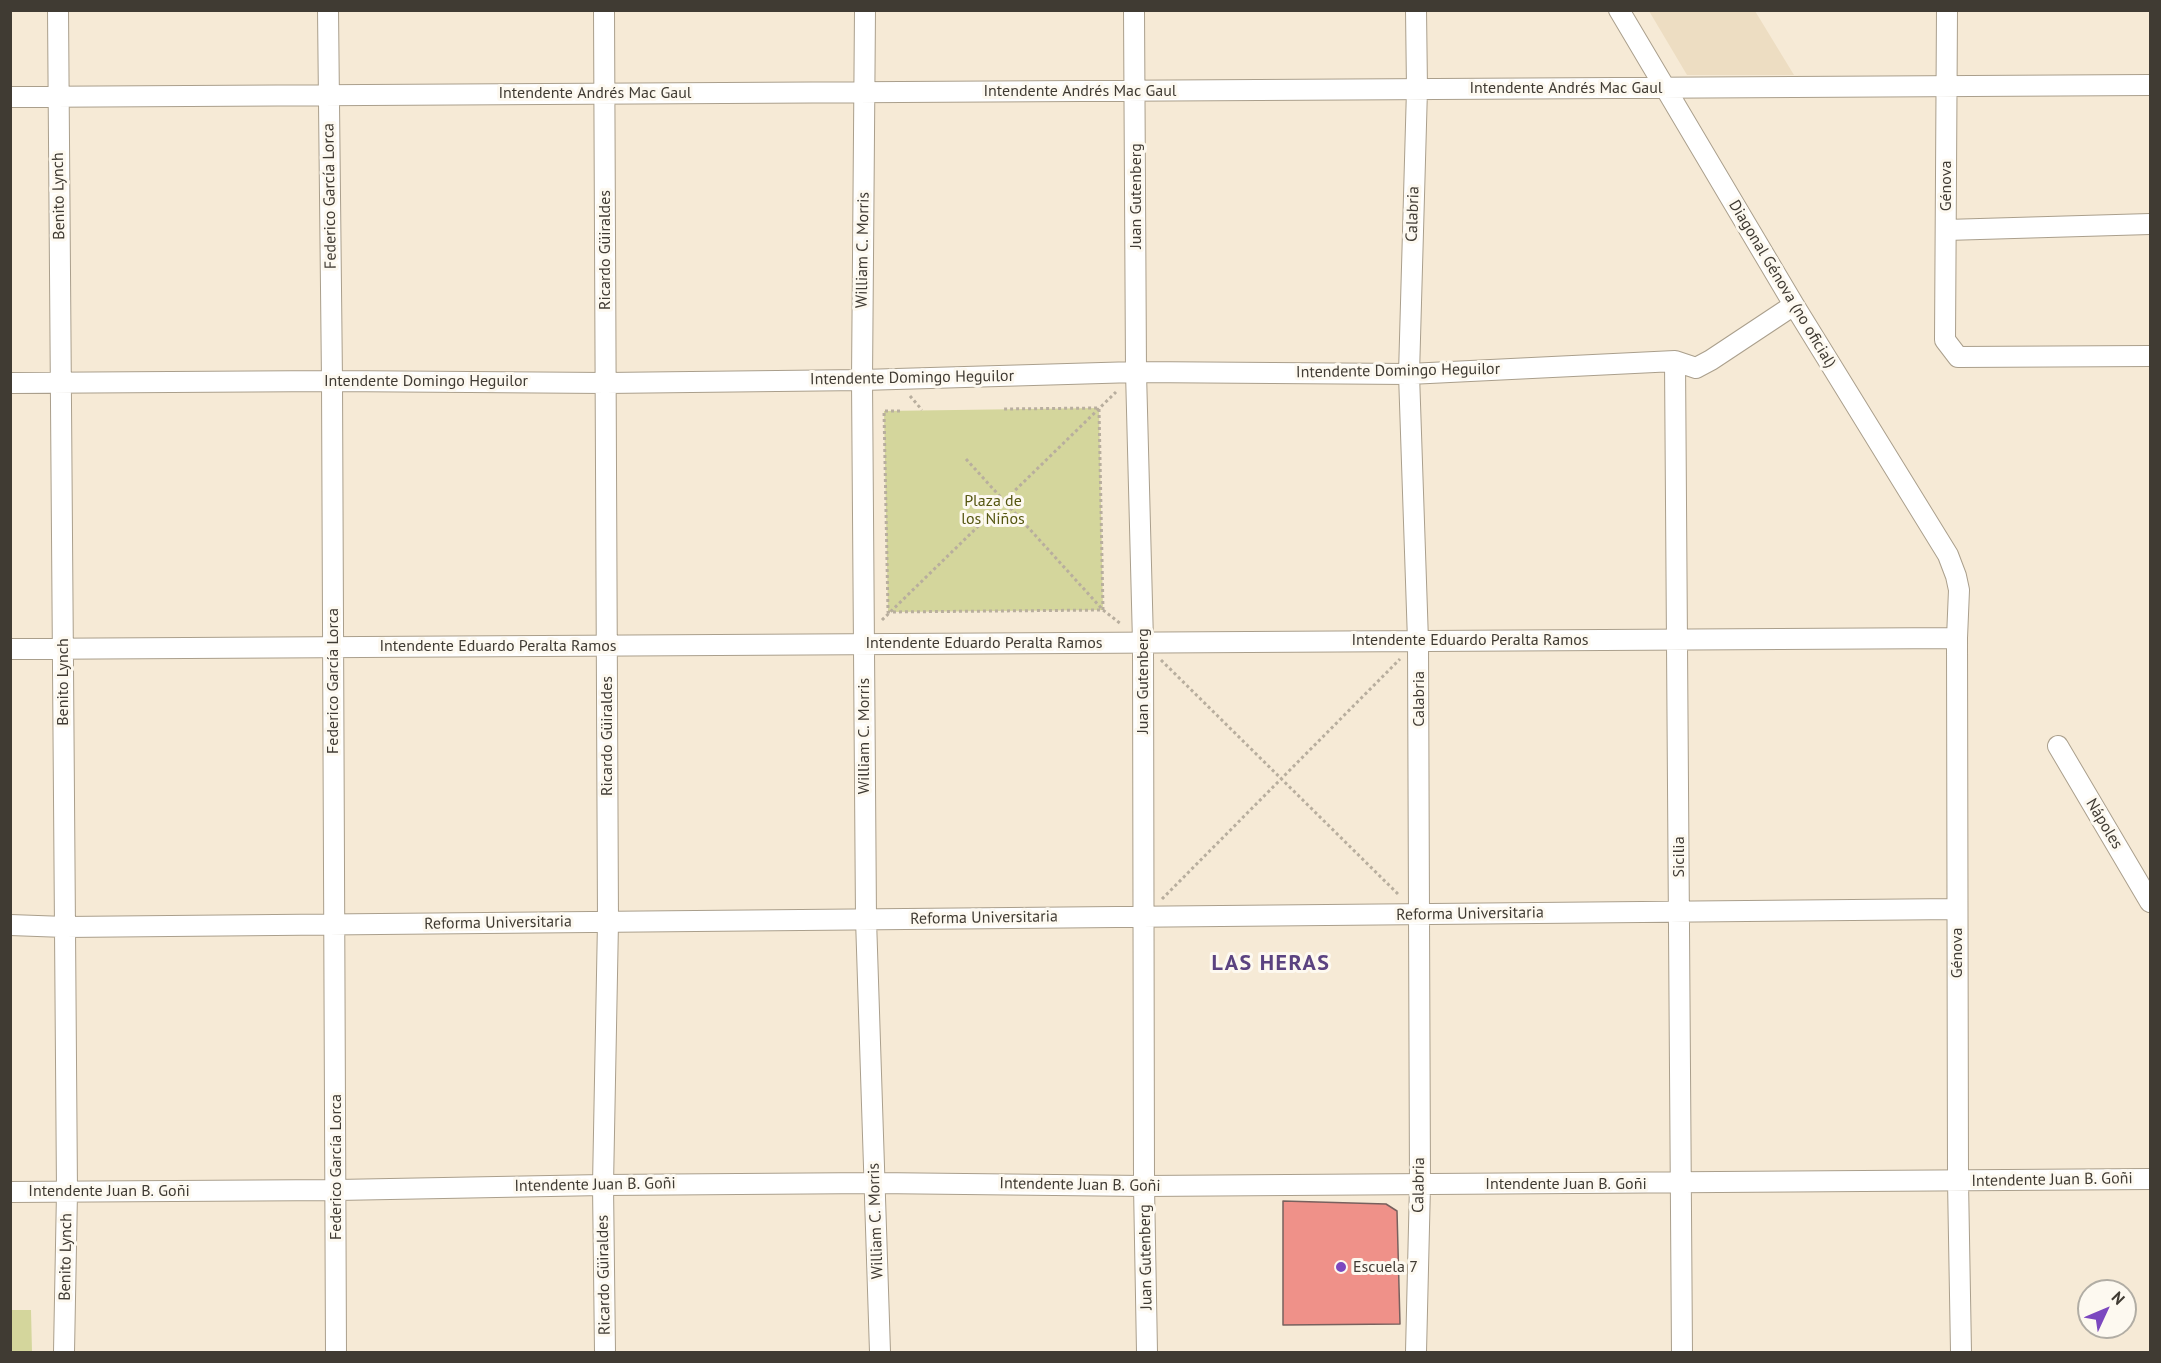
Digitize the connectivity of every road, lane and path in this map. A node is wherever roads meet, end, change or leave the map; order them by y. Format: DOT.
graph roads {
  1 [pos="58,10"];
  2 [pos="328,10"];
  3 [pos="604,10"];
  4 [pos="865,10"];
  5 [pos="1134,10"];
  6 [pos="1416,10"];
  7 [pos="1619,10"];
  8 [pos="1947,10"];
  9 [pos="2151,85"];
  10 [pos="1946,86"];
  11 [pos="1666,88"];
  12 [pos="1417,89"];
  13 [pos="1136,90"];
  14 [pos="865,92"];
  15 [pos="604,93"];
  16 [pos="328,95"];
  17 [pos="58,96"];
  18 [pos="10,97"];
  19 [pos="2151,224"];
  20 [pos="1946,230"];
  21 [pos="1794,305"];
  22 [pos="2151,356"];
  23 [pos="1675,361"];
  24 [pos="1136,372"];
  25 [pos="1408,374"];
  26 [pos="862,380"];
  27 [pos="332,381"];
  28 [pos="61,382"];
  29 [pos="606,382"];
  30 [pos="10,383"];
  31 [pos="1099,408"];
  32 [pos="1003,409"];
  33 [pos="900,411"];
  34 [pos="966,459"];
  35 [pos="1004,500"];
  36 [pos="1948,555"];
  37 [pos="1102,610"];
  38 [pos="888,612"];
  39 [pos="1957,638"];
  40 [pos="1677,639"];
  41 [pos="1419,640"];
  42 [pos="1143,642"];
  43 [pos="864,644"];
  44 [pos="607,645"];
  45 [pos="333,647"];
  46 [pos="63,648"];
  47 [pos="10,649"];
  48 [pos="2058,746"];
  49 [pos="1281,779"];
  50 [pos="2151,902"];
  51 [pos="1957,909"];
  52 [pos="1679,912"];
  53 [pos="1419,915"];
  54 [pos="1144,917"];
  55 [pos="866,920"];
  56 [pos="608,922"];
  57 [pos="335,924"];
  58 [pos="10,925"];
  59 [pos="65,927"];
  60 [pos="2151,1179"];
  61 [pos="1958,1181"];
  62 [pos="875,1182"];
  63 [pos="1681,1183"];
  64 [pos="603,1185"];
  65 [pos="1420,1185"];
  66 [pos="1144,1186"];
  67 [pos="337,1190"];
  68 [pos="10,1192"];
  69 [pos="67,1192"];
  70 [pos="64,1353"];
  71 [pos="336,1353"];
  72 [pos="605,1353"];
  73 [pos="880,1353"];
  74 [pos="1147,1353"];
  75 [pos="1416,1353"];
  76 [pos="1682,1353"];
  77 [pos="1961,1353"];
  1 -- 17 [label="street, Benito Lynch"];
  2 -- 16 [label="street, Federico García Lorca"];
  3 -- 15 [label="street, Ricardo Güiraldes"];
  4 -- 14 [label="street, William C. Morris"];
  5 -- 13 [label="street, Juan Gutenberg"];
  6 -- 12 [label="street, Calabria"];
  7 -- 11 [label="street, Diagonal Génova (no oficial)"];
  8 -- 10 [label="street, Génova"];
  9 -- 10 [label="street, Intendente Andrés Mac Gaul"];
  10 -- 11 [label="street, Intendente Andrés Mac Gaul"];
  10 -- 20 [label="street, Génova"];
  11 -- 12 [label="street, Intendente Andrés Mac Gaul"];
  11 -- 21 [label="street, Diagonal Génova (no oficial)"];
  12 -- 13 [label="street, Intendente Andrés Mac Gaul"];
  12 -- 25 [label="street, Calabria"];
  13 -- 14 [label="street, Intendente Andrés Mac Gaul"];
  13 -- 24 [label="street, Juan Gutenberg"];
  14 -- 15 [label="street, Intendente Andrés Mac Gaul"];
  14 -- 26 [label="street, William C. Morris"];
  15 -- 16 [label="street, Intendente Andrés Mac Gaul"];
  15 -- 29 [label="street, Ricardo Güiraldes"];
  16 -- 17 [label="street, Intendente Andrés Mac Gaul"];
  16 -- 27 [label="street, Federico García Lorca"];
  17 -- 18 [label="street, Intendente Andrés Mac Gaul"];
  17 -- 28 [label="street, Benito Lynch"];
  19 -- 20 [label="street"];
  20 -- 22 [label="street, Génova"];
  21 -- 23 [label="street, Intendente Domingo Heguilor"];
  21 -- 36 [label="street, Diagonal Génova (no oficial)"];
  23 -- 25 [label="street, Intendente Domingo Heguilor"];
  23 -- 40 [label="street, Sicilia"];
  24 -- 25 [label="street, Intendente Domingo Heguilor"];
  24 -- 26 [label="street, Intendente Domingo Heguilor"];
  24 -- 31 [label="path"];
  24 -- 42 [label="street, Juan Gutenberg"];
  25 -- 41 [label="street, Calabria"];
  26 -- 29 [label="street, Intendente Domingo Heguilor"];
  26 -- 43 [label="street, William C. Morris"];
  27 -- 28 [label="street, Intendente Domingo Heguilor"];
  27 -- 29 [label="street, Intendente Domingo Heguilor"];
  27 -- 45 [label="street, Federico García Lorca"];
  28 -- 30 [label="street, Intendente Domingo Heguilor"];
  28 -- 46 [label="street, Benito Lynch"];
  29 -- 44 [label="street, Ricardo Güiraldes"];
  31 -- 32 [label="path"];
  31 -- 35 [label="path"];
  31 -- 37 [label="path"];
  33 -- 38 [label="path"];
  34 -- 35 [label="path"];
  35 -- 37 [label="path"];
  35 -- 38 [label="path"];
  36 -- 39 [label="street, Génova"];
  37 -- 38 [label="path"];
  37 -- 42 [label="path"];
  38 -- 43 [label="path"];
  39 -- 40 [label="street, Intendente Eduardo Peralta Ramos"];
  39 -- 51 [label="street, Génova"];
  40 -- 41 [label="street, Intendente Eduardo Peralta Ramos"];
  40 -- 52 [label="street, Sicilia"];
  41 -- 42 [label="street, Intendente Eduardo Peralta Ramos"];
  41 -- 49 [label="path"];
  41 -- 53 [label="street, Calabria"];
  42 -- 43 [label="street, Intendente Eduardo Peralta Ramos"];
  42 -- 49 [label="path"];
  42 -- 54 [label="street, Juan Gutenberg"];
  43 -- 44 [label="street, Intendente Eduardo Peralta Ramos"];
  43 -- 55 [label="street, William C. Morris"];
  44 -- 45 [label="street, Intendente Eduardo Peralta Ramos"];
  44 -- 56 [label="street, Ricardo Güiraldes"];
  45 -- 46 [label="street, Intendente Eduardo Peralta Ramos"];
  45 -- 57 [label="street, Federico García Lorca"];
  46 -- 47 [label="street, Intendente Eduardo Peralta Ramos"];
  46 -- 59 [label="street, Benito Lynch"];
  48 -- 50 [label="street, Nápoles"];
  49 -- 53 [label="path"];
  49 -- 54 [label="path"];
  51 -- 52 [label="street, Reforma Universitaria"];
  51 -- 61 [label="street, Génova"];
  52 -- 53 [label="street, Reforma Universitaria"];
  52 -- 63 [label="street, Sicilia"];
  53 -- 54 [label="street, Reforma Universitaria"];
  53 -- 65 [label="street, Calabria"];
  54 -- 55 [label="street, Reforma Universitaria"];
  54 -- 66 [label="street, Juan Gutenberg"];
  55 -- 56 [label="street, Reforma Universitaria"];
  55 -- 62 [label="street, William C. Morris"];
  56 -- 57 [label="street, Reforma Universitaria"];
  56 -- 64 [label="street, Ricardo Güiraldes"];
  57 -- 59 [label="street, Reforma Universitaria"];
  57 -- 67 [label="street, Federico García Lorca"];
  58 -- 59 [label="street, Reforma Universitaria"];
  59 -- 69 [label="street, Benito Lynch"];
  60 -- 61 [label="street, Intendente Juan B. Goñi"];
  61 -- 63 [label="street, Intendente Juan B. Goñi"];
  61 -- 77 [label="street, Génova"];
  62 -- 64 [label="street, Intendente Juan B. Goñi"];
  62 -- 66 [label="street, Intendente Juan B. Goñi"];
  62 -- 73 [label="street, William C. Morris"];
  63 -- 65 [label="street, Intendente Juan B. Goñi"];
  63 -- 76 [label="street, Sicilia"];
  64 -- 67 [label="street, Intendente Juan B. Goñi"];
  64 -- 72 [label="street, Ricardo Güiraldes"];
  65 -- 66 [label="street, Intendente Juan B. Goñi"];
  65 -- 75 [label="street, Calabria"];
  66 -- 74 [label="street, Juan Gutenberg"];
  67 -- 69 [label="street, Intendente Juan B. Goñi"];
  67 -- 71 [label="street, Federico García Lorca"];
  68 -- 69 [label="street, Intendente Juan B. Goñi"];
  69 -- 70 [label="street, Benito Lynch"];
}
